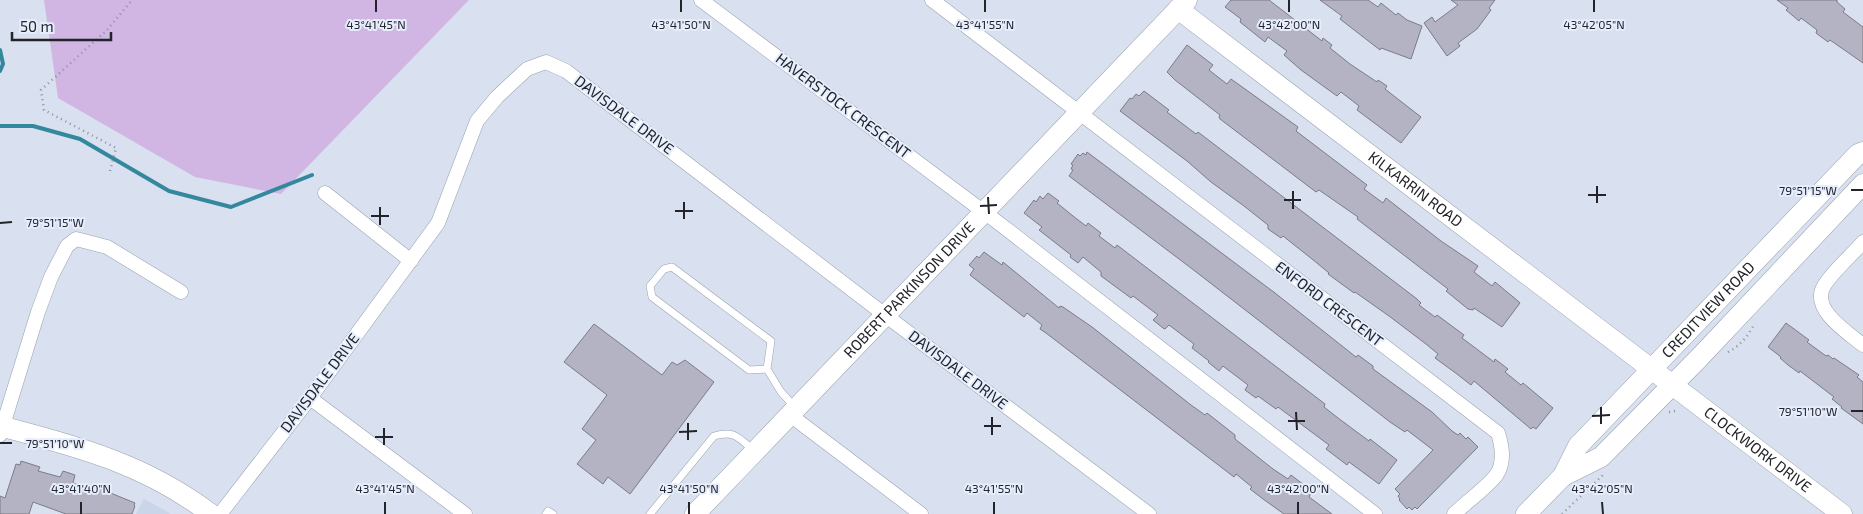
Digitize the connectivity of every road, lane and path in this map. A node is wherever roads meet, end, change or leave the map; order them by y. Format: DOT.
graph roads {
  1 [pos="132,0"];
  2 [pos="701,0"];
  3 [pos="932,0"];
  4 [pos="1177,3"];
  5 [pos="1079,112"];
  6 [pos="1863,152"];
  7 [pos="110,171"];
  8 [pos="1863,184"];
  9 [pos="325,193"];
  10 [pos="984,212"];
  11 [pos="1863,242"];
  12 [pos="411,261"];
  13 [pos="181,292"];
  14 [pos="885,315"];
  15 [pos="1863,345"];
  16 [pos="767,369"];
  17 [pos="1652,369"];
  18 [pos="1672,385"];
  19 [pos="310,398"];
  20 [pos="793,411"];
  21 [pos="1,429"];
  22 [pos="755,451"];
  23 [pos="1563,476"];
  24 [pos="212,514"];
  25 [pos="220,514"];
  26 [pos="465,514"];
  27 [pos="546,514"];
  28 [pos="553,514"];
  29 [pos="650,514"];
  30 [pos="695,514"];
  31 [pos="921,514"];
  32 [pos="1149,514"];
  33 [pos="1375,514"];
  34 [pos="1454,514"];
  35 [pos="1526,514"];
  36 [pos="1842,514"];
  1 -- 7 [label="path"];
  2 -- 10 [label="street, HAVERSTOCK CRESCENT"];
  3 -- 5 [label="street, ENFORD CRESCENT"];
  4 -- 5 [label="street, ROBERT PARKINSON DRIVE"];
  4 -- 17 [label="street, KILKARRIN ROAD"];
  5 -- 10 [label="street, ROBERT PARKINSON DRIVE"];
  5 -- 34 [label="street, ENFORD CRESCENT"];
  6 -- 17 [label="street, CREDITVIEW ROAD"];
  8 -- 18 [label="street, CREDITVIEW ROAD"];
  9 -- 12 [label="street"];
  10 -- 14 [label="street, ROBERT PARKINSON DRIVE"];
  10 -- 33 [label="street"];
  11 -- 15 [label="street"];
  12 -- 14 [label="street, DAVISDALE DRIVE"];
  12 -- 19 [label="street, DAVISDALE DRIVE"];
  13 -- 21 [label="street"];
  14 -- 20 [label="street, ROBERT PARKINSON DRIVE"];
  14 -- 32 [label="street, DAVISDALE DRIVE"];
  16 -- 16 [label="lane"];
  16 -- 20 [label="lane"];
  17 -- 18 [label="street, KILKARRIN ROAD"];
  17 -- 23 [label="street, CREDITVIEW ROAD"];
  18 -- 23 [label="street, CREDITVIEW ROAD"];
  18 -- 36 [label="street, CLOCKWORK DRIVE"];
  19 -- 25 [label="street, DAVISDALE DRIVE"];
  19 -- 26 [label="street"];
  20 -- 22 [label="street, ROBERT PARKINSON DRIVE"];
  20 -- 31 [label="street"];
  21 -- 24 [label="street"];
  22 -- 29 [label="lane"];
  22 -- 30 [label="street, ROBERT PARKINSON DRIVE"];
  23 -- 35 [label="street, CREDITVIEW ROAD"];
  27 -- 28 [label="lane"];
}
